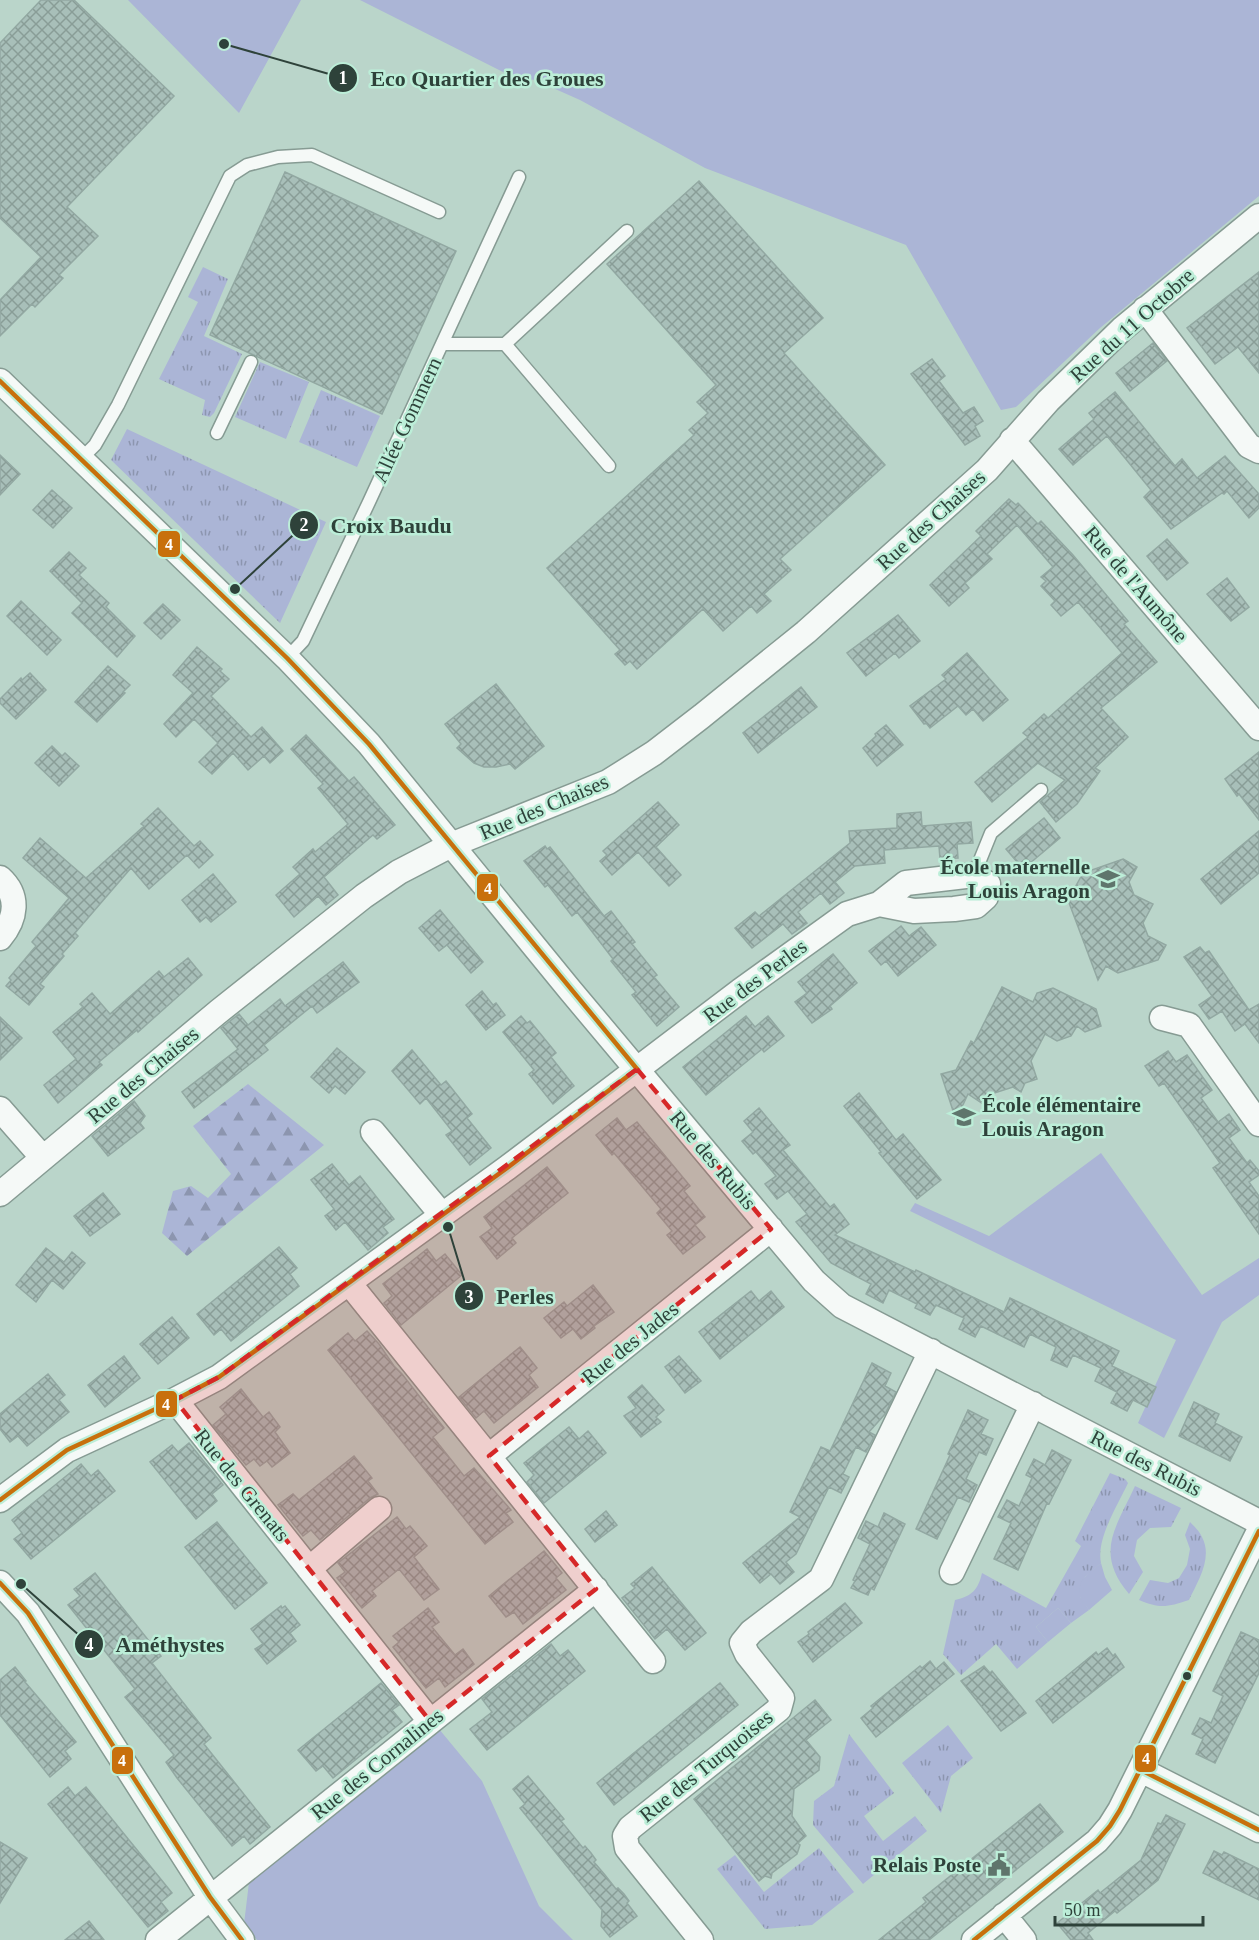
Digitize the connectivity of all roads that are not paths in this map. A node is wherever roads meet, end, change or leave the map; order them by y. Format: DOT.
graph roads {
  1 [pos="519,177"];
  2 [pos="439,212"];
  3 [pos="1259,216"];
  4 [pos="627,231"];
  5 [pos="1145,309"];
  6 [pos="442,344"];
  7 [pos="505,344"];
  8 [pos="251,362"];
  9 [pos="0,381"];
  10 [pos="217,433"];
  11 [pos="1012,440"];
  12 [pos="1259,451"];
  13 [pos="81,459"];
  14 [pos="609,466"];
  15 [pos="287,658"];
  16 [pos="1259,728"];
  17 [pos="1041,790"];
  18 [pos="451,845"];
  19 [pos="974,875"];
  20 [pos="0,878"];
  21 [pos="0,938"];
  22 [pos="1162,1018"];
  23 [pos="637,1069"];
  24 [pos="0,1109"];
  25 [pos="1257,1120"];
  26 [pos="373,1132"];
  27 [pos="43,1158"];
  28 [pos="0,1194"];
  29 [pos="442,1215"];
  30 [pos="771,1229"];
  31 [pos="349,1283"];
  32 [pos="931,1351"];
  33 [pos="175,1400"];
  34 [pos="1033,1404"];
  35 [pos="489,1456"];
  36 [pos="0,1500"];
  37 [pos="379,1509"];
  38 [pos="1259,1522"];
  39 [pos="1259,1531"];
  40 [pos="309,1569"];
  41 [pos="952,1572"];
  42 [pos="0,1583"];
  43 [pos="596,1589"];
  44 [pos="653,1661"];
  45 [pos="430,1721"];
  46 [pos="1140,1770"];
  47 [pos="1259,1830"];
  48 [pos="210,1897"];
  49 [pos="1004,1916"];
  50 [pos="158,1940"];
  51 [pos="242,1940"];
  52 [pos="701,1940"];
  53 [pos="974,1940"];
  54 [pos="1024,1940"];
  1 -- 6 [label="lane, Allée Gommern"];
  2 -- 13 [label="lane"];
  3 -- 5 [label="street, Rue du 11 Octobre"];
  4 -- 7 [label="lane"];
  5 -- 11 [label="street, Rue du 11 Octobre"];
  5 -- 12 [label="street"];
  6 -- 7 [label="lane"];
  6 -- 15 [label="lane, Allée Gommern"];
  7 -- 14 [label="lane"];
  8 -- 10 [label="lane"];
  9 -- 13 [label="street, Rue des Rubis"];
  11 -- 16 [label="street, Rue de l'Aumône"];
  11 -- 18 [label="street, Rue des Chaises"];
  13 -- 15 [label="street, Rue des Rubis"];
  15 -- 18 [label="street, Rue des Rubis"];
  17 -- 19 [label="lane"];
  18 -- 23 [label="street, Rue des Rubis"];
  18 -- 27 [label="street, Rue des Chaises"];
  19 -- 23 [label="street, Rue des Perles"];
  20 -- 21 [label="street"];
  22 -- 25 [label="street"];
  23 -- 29 [label="street, Rue des Perles"];
  23 -- 30 [label="street, Rue des Rubis"];
  24 -- 27 [label="street"];
  26 -- 29 [label="street"];
  27 -- 28 [label="street, Rue des Chaises"];
  29 -- 31 [label="street, Rue des Perles"];
  30 -- 32 [label="street, Rue des Rubis"];
  30 -- 35 [label="street, Rue des Jades"];
  31 -- 33 [label="street, Rue des Perles"];
  31 -- 35 [label="street"];
  32 -- 34 [label="street, Rue des Rubis"];
  32 -- 52 [label="street, Rue des Turquoises"];
  33 -- 36 [label="street, Rue des Perles"];
  33 -- 40 [label="street, Rue des Grenats"];
  34 -- 38 [label="street, Rue des Rubis"];
  34 -- 41 [label="street"];
  35 -- 43 [label="street"];
  37 -- 40 [label="street"];
  39 -- 46 [label="street"];
  40 -- 45 [label="street, Rue des Grenats"];
  42 -- 48 [label="street"];
  43 -- 44 [label="street"];
  43 -- 45 [label="street, Rue des Cornalines"];
  45 -- 48 [label="street, Rue des Cornalines"];
  46 -- 47 [label="street"];
  46 -- 49 [label="street"];
  48 -- 50 [label="street, Rue des Cornalines"];
  48 -- 51 [label="street"];
  49 -- 53 [label="street"];
  49 -- 54 [label="street"];
}
